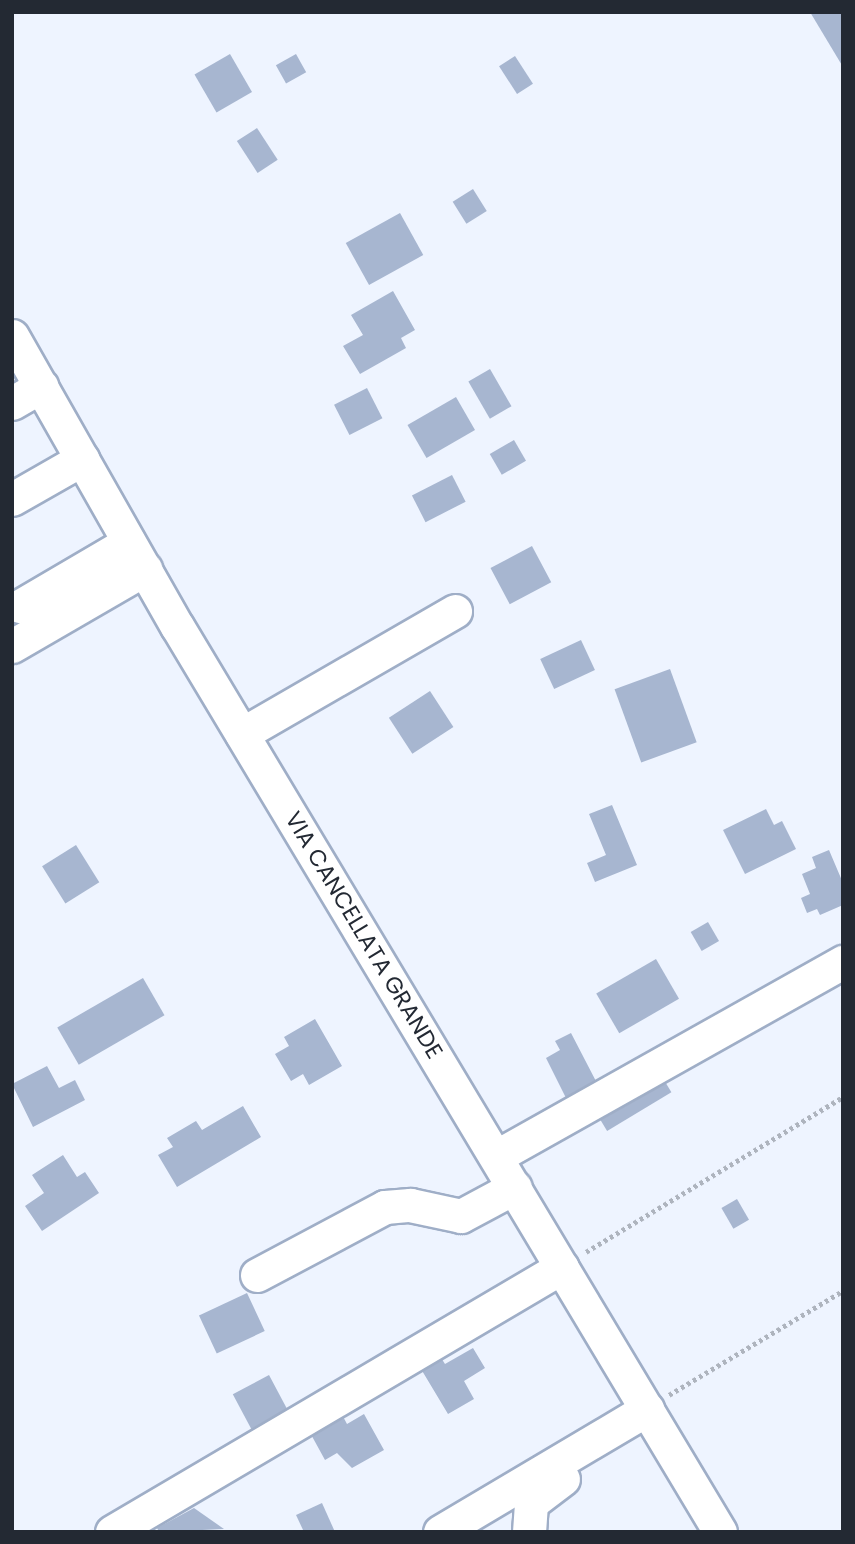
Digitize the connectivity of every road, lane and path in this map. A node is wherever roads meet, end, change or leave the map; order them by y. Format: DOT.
graph roads {
  1 [pos="12,336"];
  2 [pos="41,386"];
  3 [pos="12,403"];
  4 [pos="82,458"];
  5 [pos="12,499"];
  6 [pos="137,555"];
  7 [pos="20,606"];
  8 [pos="455,611"];
  9 [pos="12,646"];
  10 [pos="242,734"];
  11 [pos="843,962"];
  12 [pos="843,1097"];
  13 [pos="497,1156"];
  14 [pos="515,1187"];
  15 [pos="562,1267"];
  16 [pos="257,1275"];
  17 [pos="843,1291"];
  18 [pos="652,1417"];
  19 [pos="112,1532"];
  20 [pos="440,1532"];
  21 [pos="529,1532"];
  22 [pos="720,1532"];
  1 -- 2 [label="street, VIA CANCELLATA GRANDE"];
  2 -- 3 [label="street"];
  2 -- 4 [label="street, VIA CANCELLATA GRANDE"];
  4 -- 5 [label="street"];
  4 -- 6 [label="street, VIA CANCELLATA GRANDE"];
  6 -- 7 [label="street"];
  6 -- 9 [label="street"];
  6 -- 10 [label="street, VIA CANCELLATA GRANDE"];
  8 -- 10 [label="street"];
  10 -- 13 [label="street, VIA CANCELLATA GRANDE"];
  11 -- 13 [label="street"];
  12 -- 15 [label="path"];
  13 -- 14 [label="street, VIA CANCELLATA GRANDE"];
  14 -- 15 [label="street, VIA CANCELLATA GRANDE"];
  14 -- 16 [label="street"];
  15 -- 18 [label="street, VIA CANCELLATA GRANDE"];
  15 -- 19 [label="street"];
  17 -- 18 [label="path"];
  18 -- 20 [label="street"];
  18 -- 21 [label="street"];
  18 -- 22 [label="street, VIA CANCELLATA GRANDE"];
}
